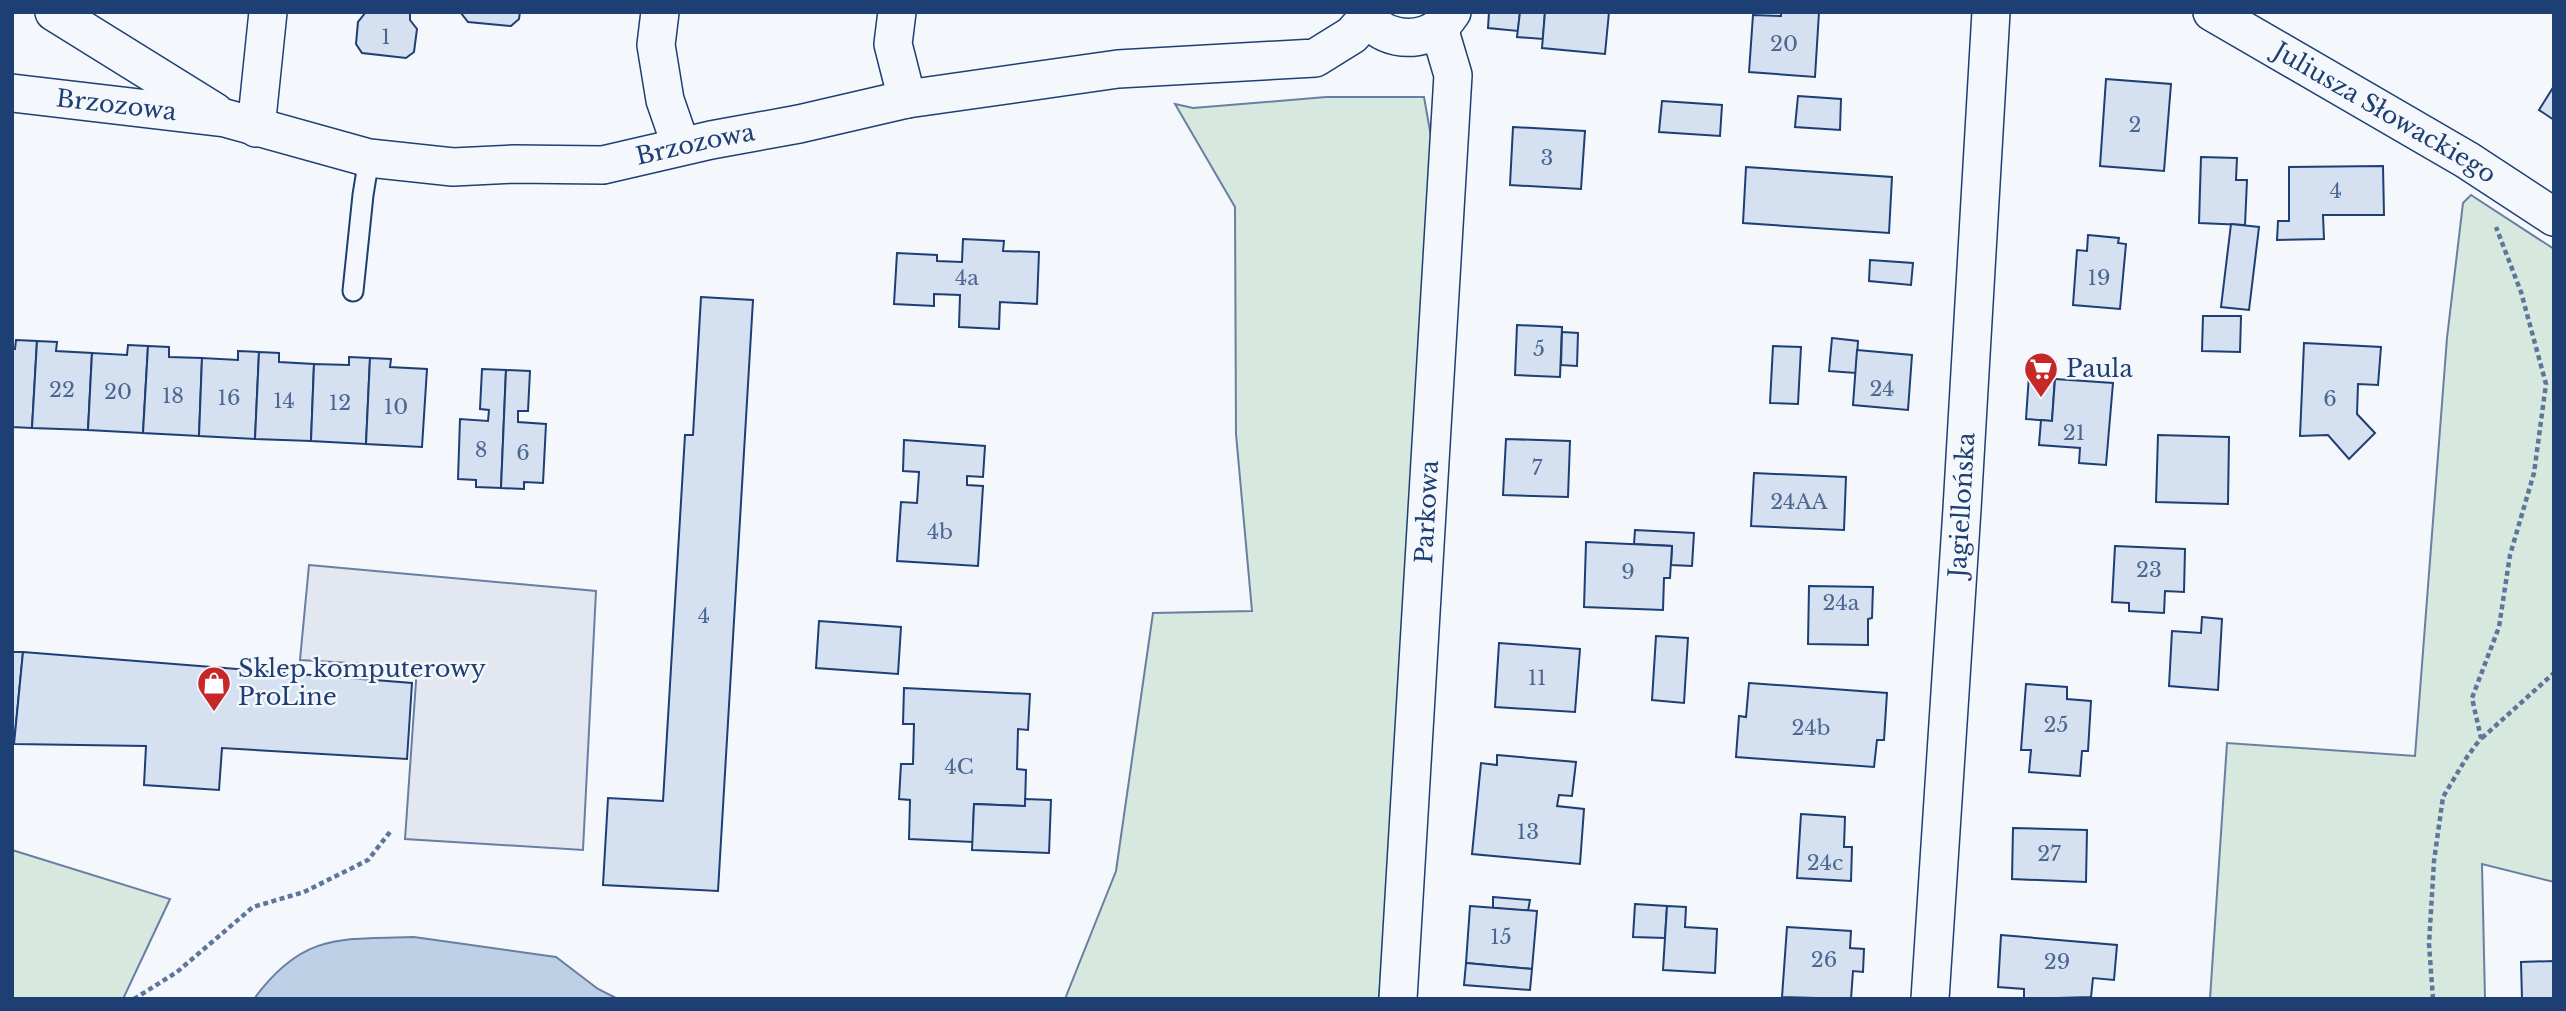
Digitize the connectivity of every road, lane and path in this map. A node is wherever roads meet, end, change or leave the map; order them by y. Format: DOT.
graph roads {
  1 [pos="54,12"];
  2 [pos="268,12"];
  3 [pos="660,12"];
  4 [pos="897,12"];
  5 [pos="1991,12"];
  6 [pos="2212,12"];
  7 [pos="1366,15"];
  8 [pos="1446,20"];
  9 [pos="12,93"];
  10 [pos="907,99"];
  11 [pos="240,123"];
  12 [pos="681,146"];
  13 [pos="369,158"];
  14 [pos="2509,190"];
  15 [pos="2554,217"];
  16 [pos="353,291"];
  17 [pos="2554,673"];
  18 [pos="2482,738"];
  19 [pos="390,832"];
  20 [pos="134,999"];
  21 [pos="1398,999"];
  22 [pos="1930,999"];
  23 [pos="2433,999"];
  1 -- 11 [label="street"];
  2 -- 11 [label="street"];
  3 -- 12 [label="street"];
  4 -- 10 [label="street"];
  5 -- 22 [label="street, Jagiellońska"];
  6 -- 14 [label="street, Juliusza Słowackiego"];
  7 -- 8 [label="street"];
  7 -- 10 [label="street, Brzozowa"];
  8 -- 21 [label="street, Parkowa"];
  9 -- 11 [label="street, Brzozowa"];
  10 -- 12 [label="street, Brzozowa"];
  11 -- 13 [label="street, Brzozowa"];
  12 -- 13 [label="street, Brzozowa"];
  13 -- 16 [label="lane"];
  14 -- 15 [label="street, Juliusza Słowackiego"];
  14 -- 18 [label="path"];
  17 -- 18 [label="path"];
  18 -- 23 [label="path"];
  19 -- 20 [label="path"];
}
